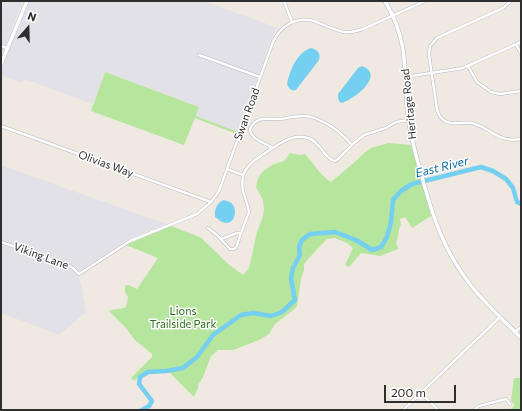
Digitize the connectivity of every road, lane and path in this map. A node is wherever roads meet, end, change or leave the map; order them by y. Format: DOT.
graph roads {
  1 [pos="27,1"];
  2 [pos="284,1"];
  3 [pos="385,1"];
  4 [pos="425,1"];
  5 [pos="511,1"];
  6 [pos="393,16"];
  7 [pos="292,22"];
  8 [pos="521,42"];
  9 [pos="516,44"];
  10 [pos="1,46"];
  11 [pos="7,48"];
  12 [pos="521,54"];
  13 [pos="199,55"];
  14 [pos="1,64"];
  15 [pos="468,66"];
  16 [pos="432,74"];
  17 [pos="260,77"];
  18 [pos="405,77"];
  19 [pos="521,91"];
  20 [pos="408,120"];
  21 [pos="1,126"];
  22 [pos="521,139"];
  23 [pos="352,145"];
  24 [pos="273,148"];
  25 [pos="227,169"];
  26 [pos="243,175"];
  27 [pos="211,202"];
  28 [pos="208,228"];
  29 [pos="241,233"];
  30 [pos="221,239"];
  31 [pos="1,242"];
  32 [pos="79,274"];
  33 [pos="500,317"];
  34 [pos="521,327"];
  35 [pos="515,332"];
  36 [pos="521,338"];
  37 [pos="421,393"];
  38 [pos="510,404"];
  39 [pos="403,410"];
  40 [pos="438,410"];
  41 [pos="474,410"];
  1 -- 11 [label="main road"];
  2 -- 7 [label="street"];
  3 -- 6 [label="main road, Heritage Road"];
  4 -- 6 [label="street"];
  5 -- 16 [label="street"];
  6 -- 7 [label="street"];
  6 -- 18 [label="main road, Heritage Road"];
  7 -- 17 [label="street, Swan Road"];
  8 -- 9 [label="street"];
  9 -- 12 [label="street"];
  9 -- 15 [label="street"];
  10 -- 11 [label="street"];
  11 -- 14 [label="main road"];
  13 -- 17 [label="street"];
  15 -- 16 [label="street"];
  15 -- 19 [label="street"];
  16 -- 18 [label="street"];
  16 -- 22 [label="street"];
  17 -- 25 [label="street, Swan Road"];
  18 -- 20 [label="main road, Heritage Road"];
  20 -- 23 [label="street"];
  20 -- 33 [label="main road, Heritage Road"];
  21 -- 27 [label="street, Olivias Way"];
  23 -- 24 [label="street"];
  23 -- 24 [label="street"];
  24 -- 26 [label="street"];
  25 -- 26 [label="street"];
  25 -- 27 [label="street, Swan Road"];
  26 -- 29 [label="street"];
  27 -- 32 [label="street, Swan Road"];
  28 -- 30 [label="street"];
  29 -- 30 [label="street"];
  29 -- 30 [label="street"];
  31 -- 32 [label="street, Viking Lane"];
  33 -- 35 [label="main road, Heritage Road"];
  33 -- 37 [label="street"];
  34 -- 35 [label="street"];
  35 -- 36 [label="main road, Heritage Road"];
  37 -- 39 [label="street"];
  37 -- 40 [label="street"];
  38 -- 41 [label="street"];
}
